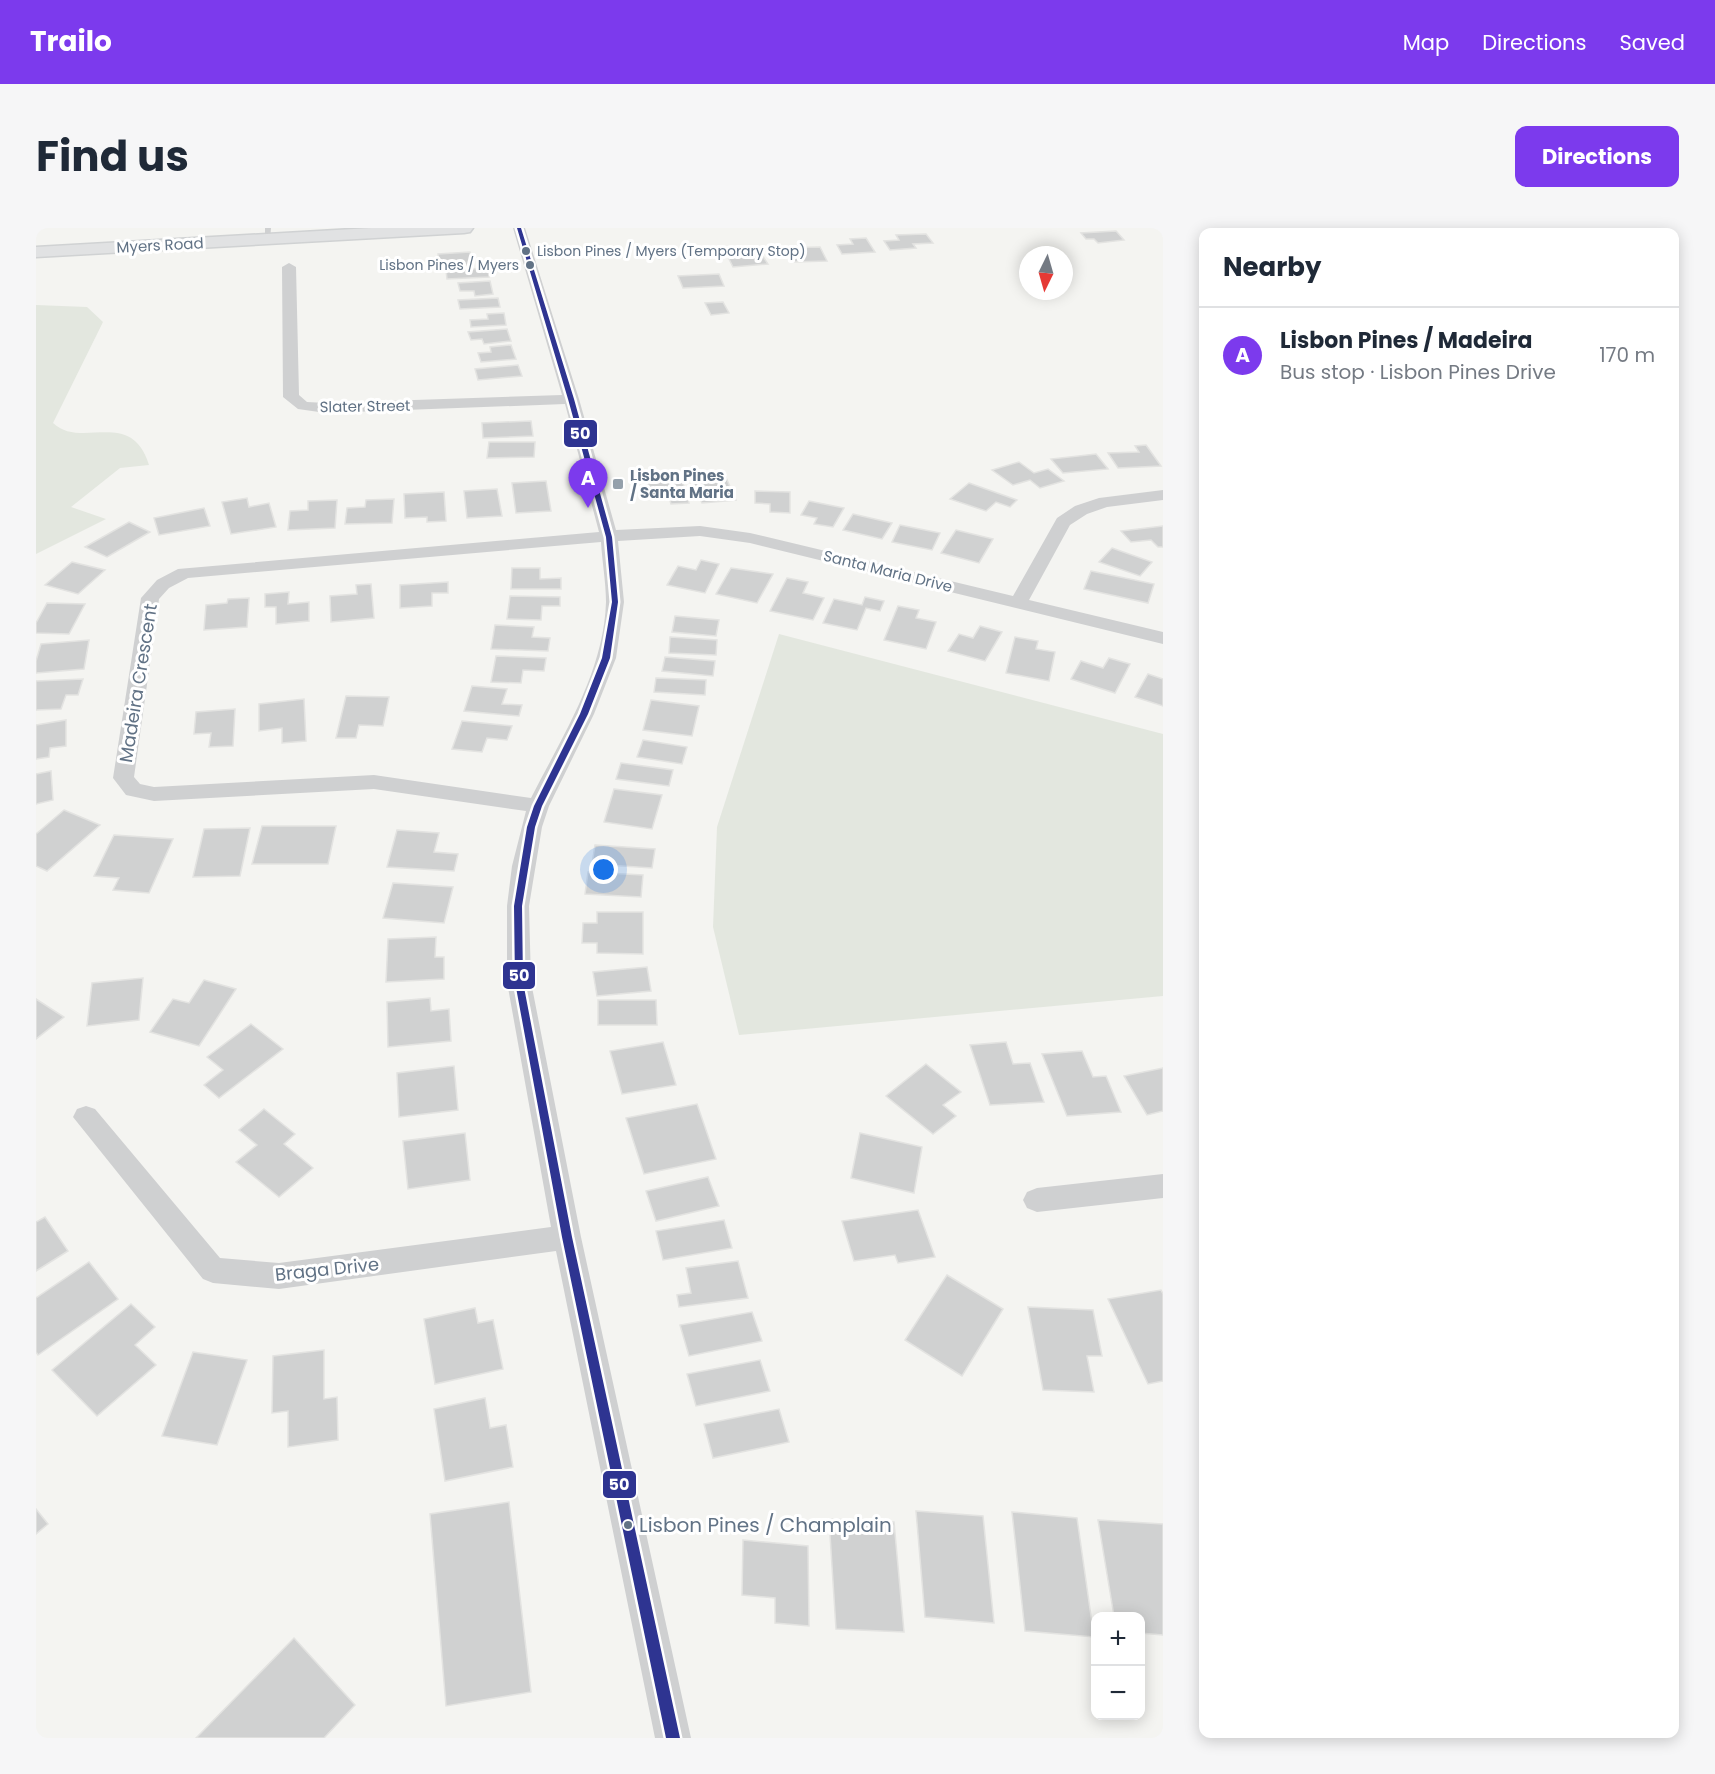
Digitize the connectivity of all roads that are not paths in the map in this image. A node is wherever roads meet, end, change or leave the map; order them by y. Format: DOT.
graph roads {
  1 [pos="464,228"];
  2 [pos="519,228"];
  3 [pos="268,234"];
  4 [pos="36,252"];
  5 [pos="289,267"];
  6 [pos="571,399"];
  7 [pos="1163,495"];
  8 [pos="609,537"];
  9 [pos="1018,603"];
  10 [pos="1163,639"];
  11 [pos="538,806"];
  12 [pos="86,1117"];
  13 [pos="1163,1186"];
  14 [pos="1037,1200"];
  15 [pos="567,1237"];
  16 [pos="673,1738"];
  1 -- 3 [label="main road, Myers Road"];
  2 -- 6 [label="street"];
  3 -- 4 [label="main road, Myers Road"];
  5 -- 6 [label="street, Slater Street"];
  6 -- 8 [label="street"];
  7 -- 9 [label="street"];
  8 -- 9 [label="street, Santa Maria Drive"];
  8 -- 11 [label="street"];
  8 -- 11 [label="street, Madeira Crescent"];
  9 -- 10 [label="street, Santa Maria Drive"];
  11 -- 15 [label="street"];
  12 -- 15 [label="street, Braga Drive"];
  13 -- 14 [label="street"];
  15 -- 16 [label="street"];
}
